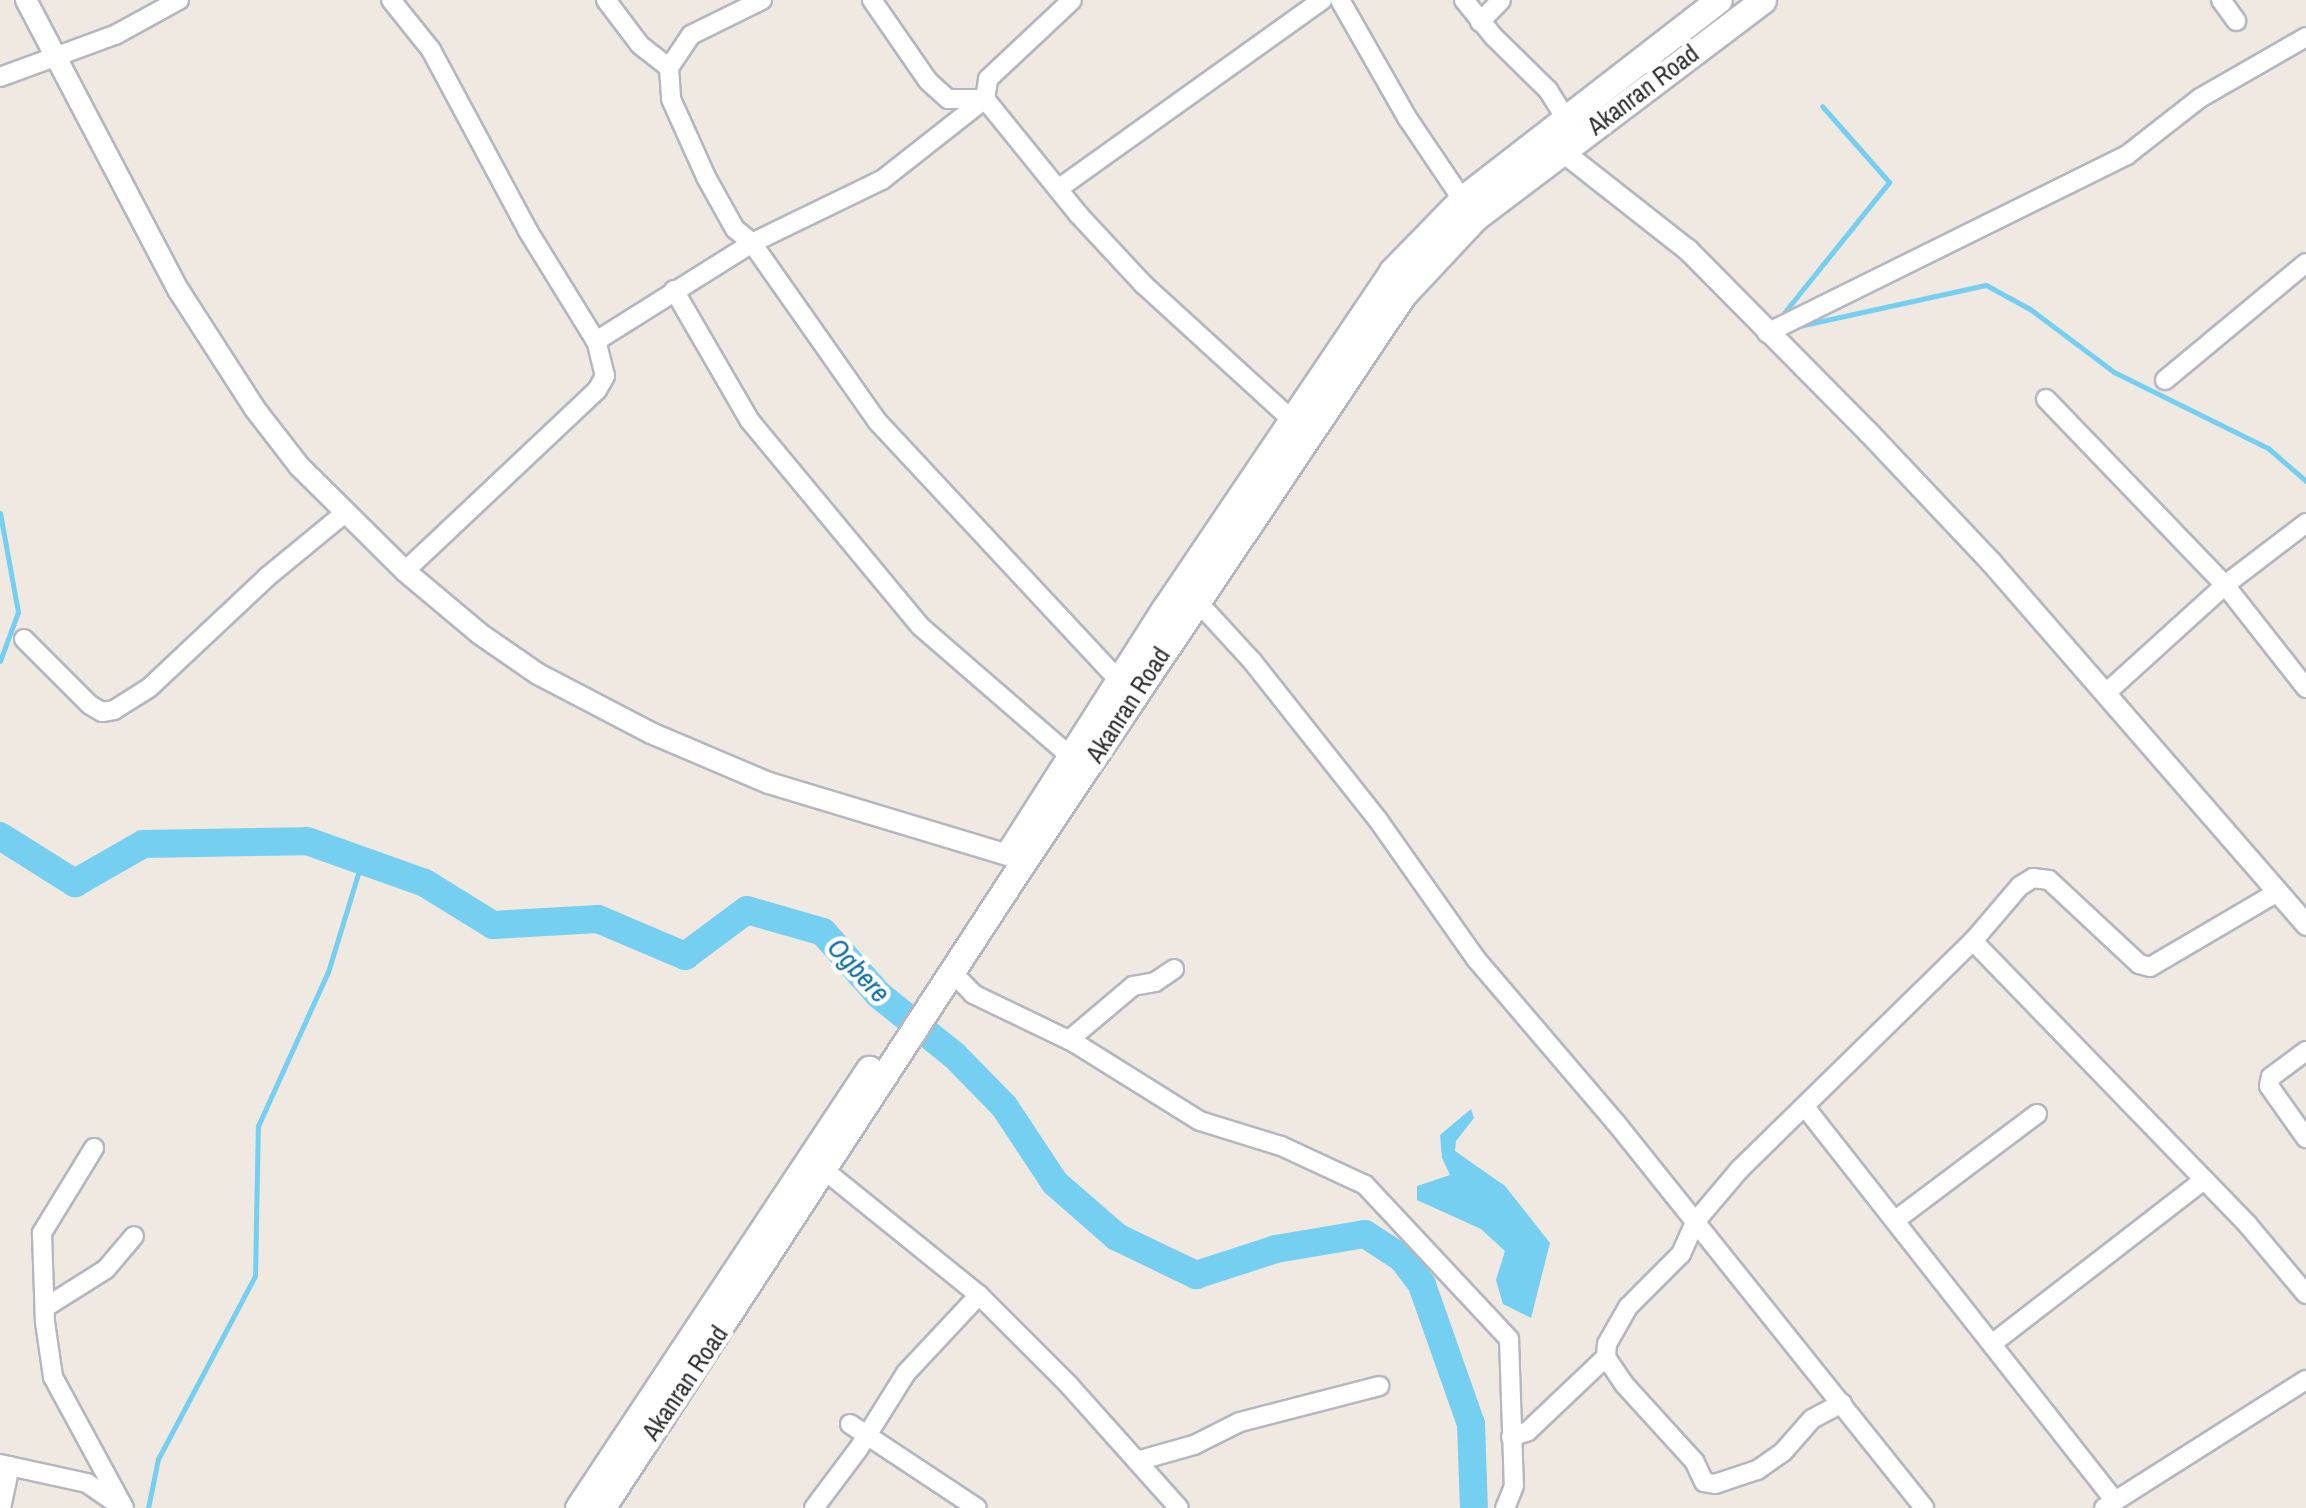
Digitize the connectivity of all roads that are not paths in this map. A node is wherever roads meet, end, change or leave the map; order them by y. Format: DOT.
graph roads {
  1 [pos="26,0"];
  2 [pos="179,0"];
  3 [pos="390,0"];
  4 [pos="606,0"];
  5 [pos="762,0"];
  6 [pos="872,0"];
  7 [pos="1072,0"];
  8 [pos="1322,0"];
  9 [pos="1340,0"];
  10 [pos="1464,0"];
  11 [pos="1500,0"];
  12 [pos="1719,0"];
  13 [pos="1763,0"];
  14 [pos="2221,0"];
  15 [pos="2236,21"];
  16 [pos="1480,22"];
  17 [pos="2304,44"];
  18 [pos="56,58"];
  19 [pos="669,68"];
  20 [pos="0,77"];
  21 [pos="1611,98"];
  22 [pos="985,99"];
  23 [pos="1566,118"];
  24 [pos="1562,151"];
  25 [pos="1058,189"];
  26 [pos="1462,199"];
  27 [pos="752,243"];
  28 [pos="2306,263"];
  29 [pos="674,290"];
  30 [pos="1767,333"];
  31 [pos="596,342"];
  32 [pos="2165,380"];
  33 [pos="2046,399"];
  34 [pos="1291,419"];
  35 [pos="346,512"];
  36 [pos="2306,523"];
  37 [pos="405,571"];
  38 [pos="2225,585"];
  39 [pos="1196,600"];
  40 [pos="24,639"];
  41 [pos="1120,682"];
  42 [pos="2306,688"];
  43 [pos="2106,693"];
  44 [pos="1071,757"];
  45 [pos="1008,855"];
  46 [pos="2278,892"];
  47 [pos="2306,925"];
  48 [pos="1974,941"];
  49 [pos="1174,969"];
  50 [pos="954,974"];
  51 [pos="916,1013"];
  52 [pos="898,1039"];
  53 [pos="1069,1040"];
  54 [pos="2306,1051"];
  55 [pos="1805,1107"];
  56 [pos="2037,1114"];
  57 [pos="2306,1138"];
  58 [pos="94,1148"];
  59 [pos="824,1170"];
  60 [pos="2204,1180"];
  61 [pos="1897,1219"];
  62 [pos="1695,1222"];
  63 [pos="134,1236"];
  64 [pos="2306,1294"];
  65 [pos="979,1296"];
  66 [pos="46,1307"];
  67 [pos="700,1341"];
  68 [pos="1993,1344"];
  69 [pos="1606,1357"];
  70 [pos="2306,1380"];
  71 [pos="1378,1386"];
  72 [pos="1842,1402"];
  73 [pos="850,1424"];
  74 [pos="869,1434"];
  75 [pos="1511,1437"];
  76 [pos="1137,1461"];
  77 [pos="5,1465"];
  78 [pos="2110,1505"];
  79 [pos="1,1508"];
  80 [pos="123,1508"];
  81 [pos="578,1508"];
  82 [pos="602,1508"];
  83 [pos="814,1508"];
  84 [pos="977,1508"];
  85 [pos="1179,1508"];
  86 [pos="1505,1508"];
  87 [pos="1924,1508"];
  1 -- 18 [label="street"];
  2 -- 18 [label="street"];
  3 -- 31 [label="street"];
  4 -- 19 [label="street"];
  5 -- 19 [label="street"];
  6 -- 22 [label="street"];
  7 -- 22 [label="street"];
  8 -- 25 [label="street"];
  9 -- 26 [label="street"];
  10 -- 16 [label="street"];
  11 -- 16 [label="street"];
  12 -- 21 [label="main road, Akanran Road"];
  13 -- 21 [label="main road, Akanran Road"];
  14 -- 15 [label="street"];
  16 -- 23 [label="street"];
  17 -- 30 [label="street"];
  18 -- 20 [label="street"];
  18 -- 35 [label="street"];
  19 -- 27 [label="street"];
  21 -- 23 [label="main road, Akanran Road"];
  21 -- 24 [label="main road, Akanran Road"];
  22 -- 25 [label="street"];
  22 -- 27 [label="street"];
  23 -- 26 [label="main road, Akanran Road"];
  24 -- 30 [label="street"];
  24 -- 39 [label="main road, Akanran Road"];
  25 -- 34 [label="street"];
  26 -- 34 [label="main road, Akanran Road"];
  27 -- 29 [label="street"];
  27 -- 41 [label="street"];
  28 -- 32 [label="street"];
  29 -- 31 [label="street"];
  29 -- 44 [label="street"];
  30 -- 43 [label="street"];
  31 -- 37 [label="street"];
  33 -- 38 [label="street"];
  34 -- 41 [label="main road, Akanran Road"];
  35 -- 37 [label="street"];
  35 -- 40 [label="street"];
  36 -- 38 [label="street"];
  37 -- 45 [label="street"];
  38 -- 42 [label="street"];
  38 -- 43 [label="street"];
  39 -- 50 [label="main road, Akanran Road"];
  39 -- 62 [label="street"];
  41 -- 44 [label="main road, Akanran Road"];
  43 -- 46 [label="street"];
  44 -- 45 [label="main road, Akanran Road"];
  45 -- 51 [label="main road, Akanran Road"];
  46 -- 47 [label="street"];
  46 -- 48 [label="street"];
  48 -- 55 [label="street"];
  48 -- 60 [label="street"];
  49 -- 53 [label="street"];
  50 -- 51 [label="main road, Akanran Road"];
  50 -- 53 [label="street"];
  51 -- 52 [label="main road, Akanran Road"];
  52 -- 59 [label="main road, Akanran Road"];
  52 -- 67 [label="main road, Akanran Road"];
  53 -- 75 [label="street"];
  54 -- 57 [label="street"];
  55 -- 61 [label="street"];
  55 -- 62 [label="street"];
  56 -- 61 [label="street"];
  58 -- 66 [label="street"];
  59 -- 65 [label="street"];
  59 -- 67 [label="main road, Akanran Road"];
  60 -- 64 [label="street"];
  60 -- 68 [label="street"];
  61 -- 68 [label="street"];
  62 -- 69 [label="street"];
  62 -- 72 [label="street"];
  63 -- 66 [label="street"];
  65 -- 74 [label="street"];
  65 -- 76 [label="street"];
  66 -- 80 [label="street"];
  67 -- 81 [label="main road, Akanran Road"];
  67 -- 82 [label="main road, Akanran Road"];
  68 -- 78 [label="street"];
  69 -- 72 [label="street"];
  69 -- 75 [label="street"];
  70 -- 78 [label="street"];
  71 -- 76 [label="street"];
  72 -- 87 [label="street"];
  73 -- 74 [label="street"];
  74 -- 83 [label="street"];
  74 -- 84 [label="street"];
  75 -- 86 [label="street"];
  76 -- 85 [label="street"];
  77 -- 79 [label="street"];
  77 -- 80 [label="street"];
}
